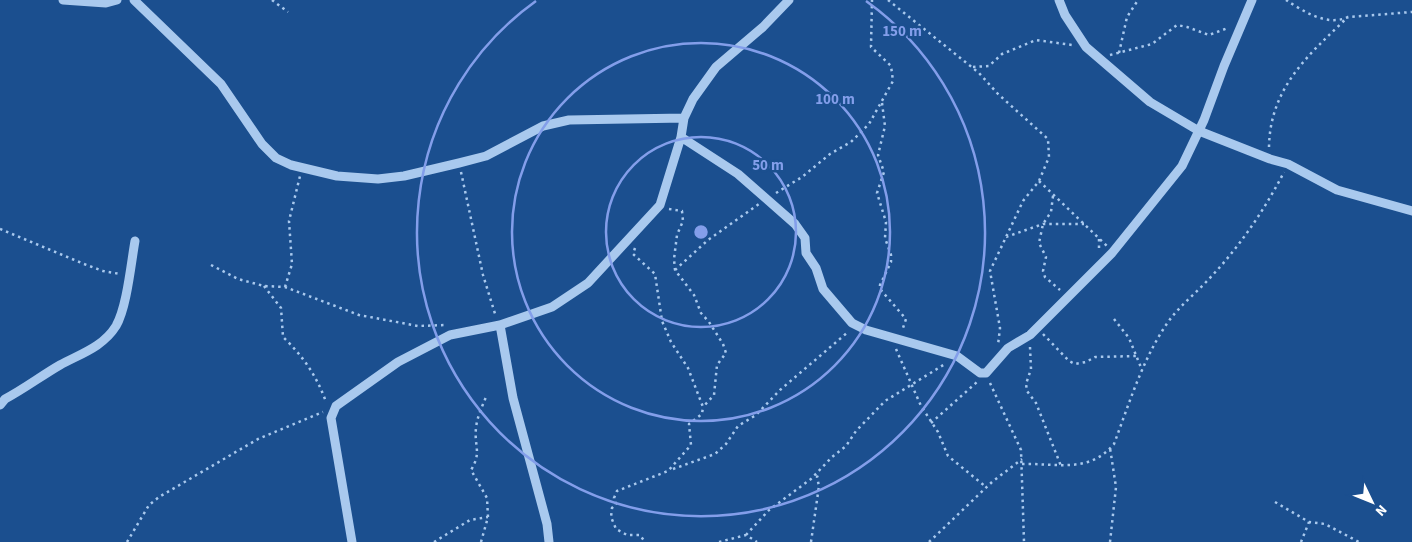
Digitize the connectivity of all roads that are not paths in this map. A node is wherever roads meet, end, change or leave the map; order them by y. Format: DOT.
graph roads {
  1 [pos="63,0"];
  2 [pos="117,0"];
  3 [pos="134,0"];
  4 [pos="789,0"];
  5 [pos="1060,0"];
  6 [pos="1252,0"];
  7 [pos="684,118"];
  8 [pos="1199,131"];
  9 [pos="681,137"];
  10 [pos="1412,211"];
  11 [pos="135,241"];
  12 [pos="500,325"];
  13 [pos="0,405"];
  14 [pos="352,542"];
  15 [pos="549,542"];
  1 -- 2 [label="street"];
  3 -- 7 [label="street"];
  4 -- 7 [label="street"];
  5 -- 8 [label="street"];
  6 -- 8 [label="street"];
  7 -- 9 [label="street"];
  8 -- 9 [label="street"];
  8 -- 10 [label="street"];
  9 -- 12 [label="street"];
  11 -- 13 [label="street"];
  12 -- 14 [label="street"];
  12 -- 15 [label="street"];
}
